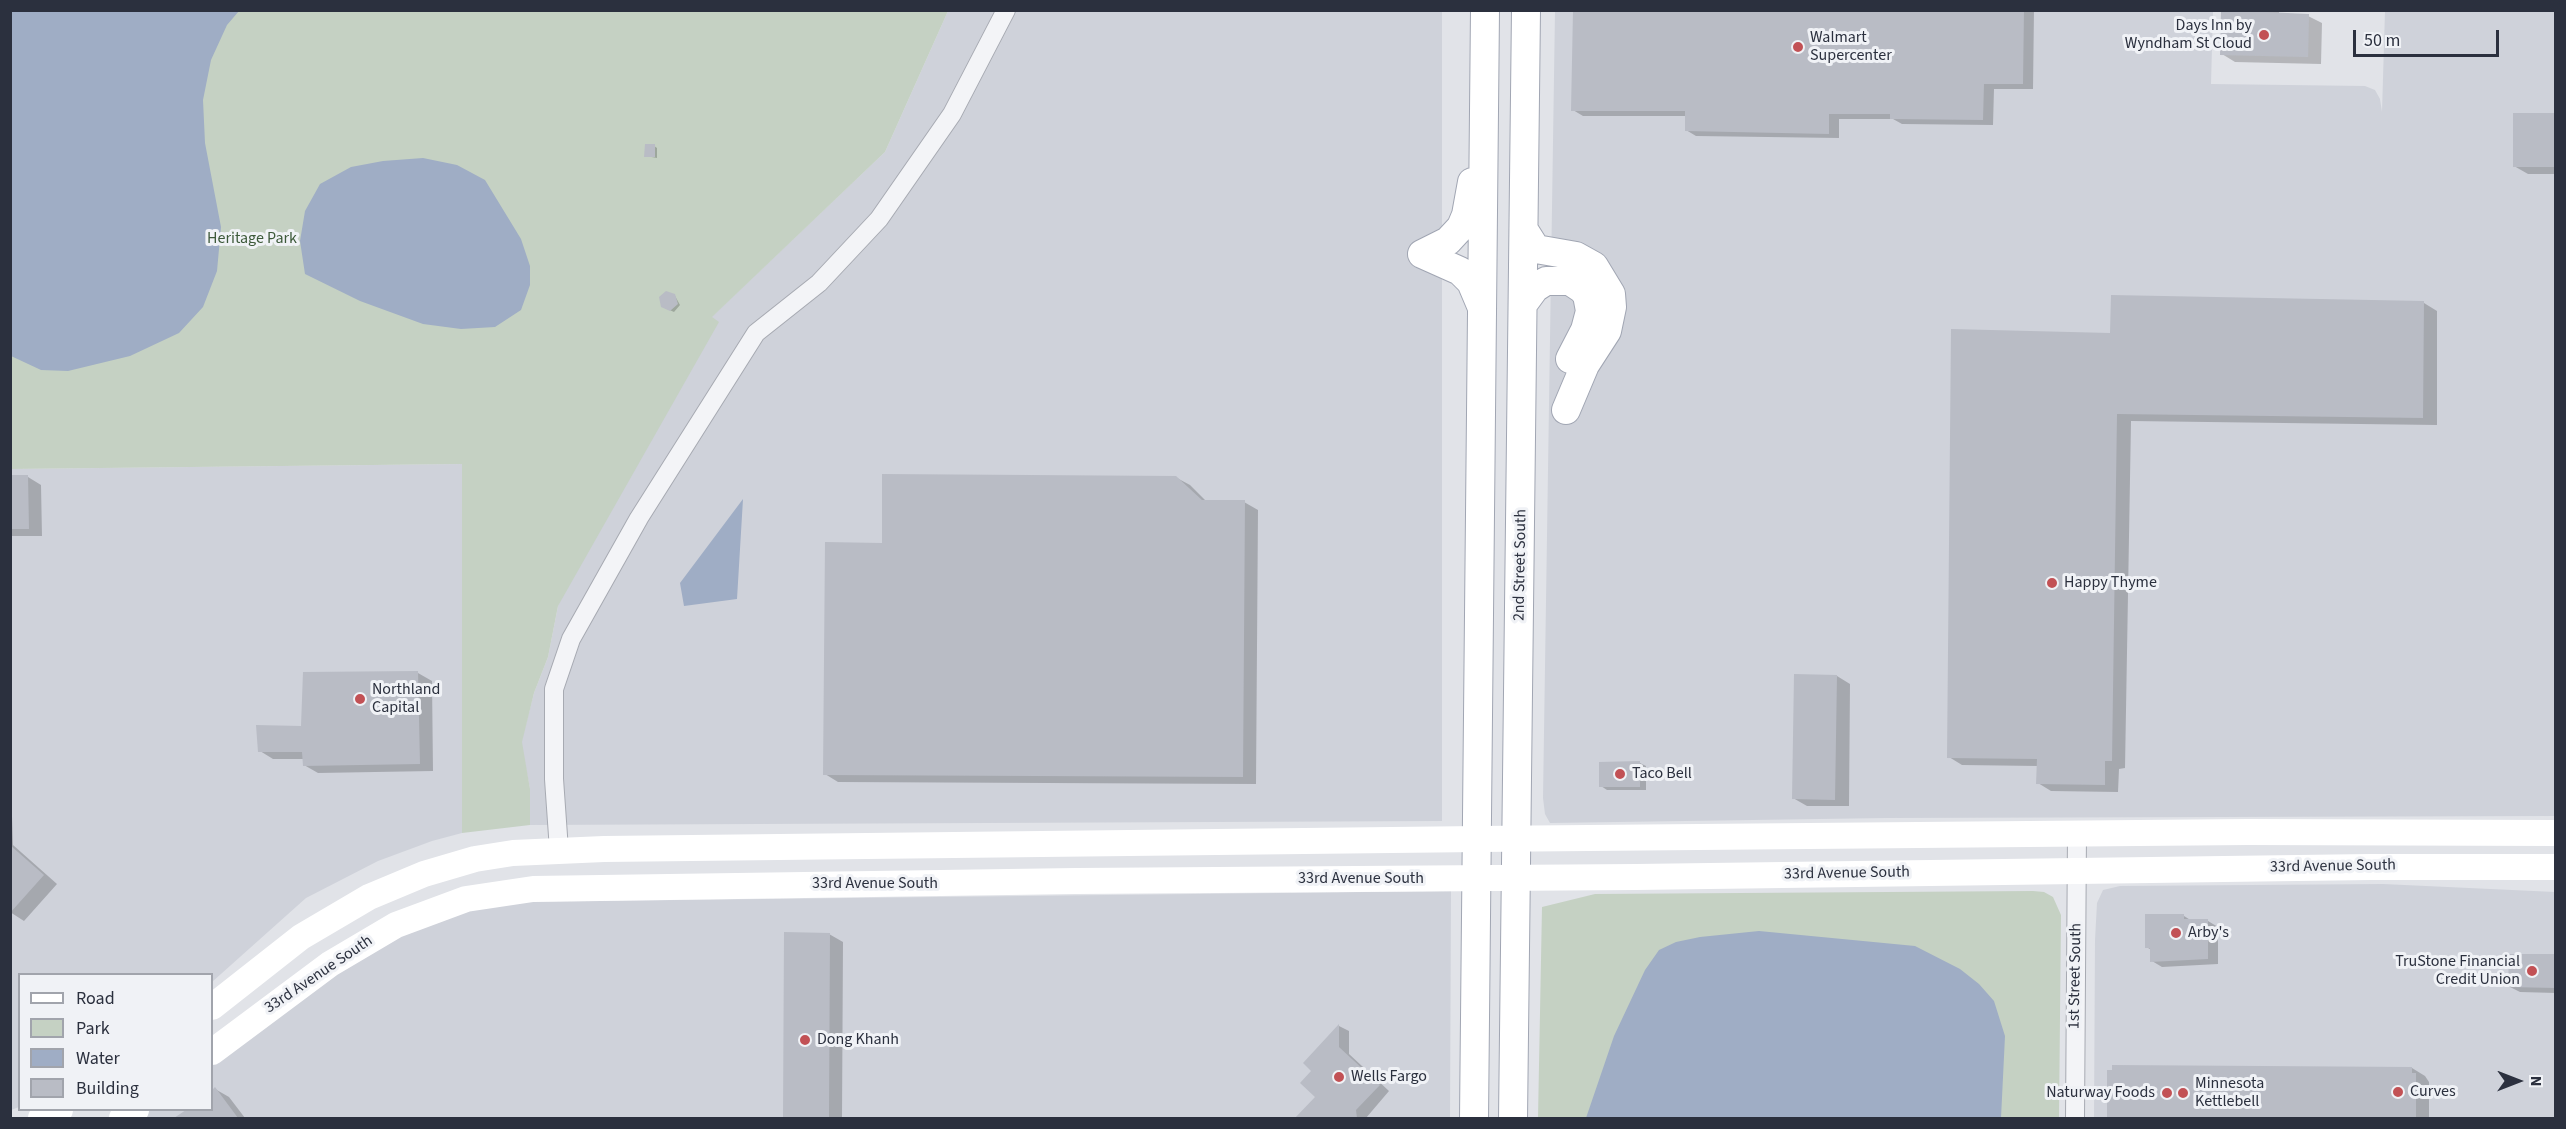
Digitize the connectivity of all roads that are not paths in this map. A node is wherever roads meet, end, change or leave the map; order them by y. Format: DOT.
graph roads {
  1 [pos="1006,10"];
  2 [pos="1485,10"];
  3 [pos="1526,10"];
  4 [pos="1485,130"];
  5 [pos="1524,230"];
  6 [pos="1524,303"];
  7 [pos="1483,311"];
  8 [pos="2556,833"];
  9 [pos="2078,834"];
  10 [pos="1518,838"];
  11 [pos="1479,839"];
  12 [pos="560,850"];
  13 [pos="2556,867"];
  14 [pos="2077,870"];
  15 [pos="1517,878"];
  16 [pos="1478,879"];
  17 [pos="213,1006"];
  18 [pos="213,1051"];
  19 [pos="58,1111"];
  20 [pos="41,1119"];
  21 [pos="1474,1119"];
  22 [pos="1513,1119"];
  23 [pos="2075,1119"];
  1 -- 12 [label="street"];
  2 -- 4 [label="main road"];
  3 -- 5 [label="main road, 2nd Street South"];
  4 -- 7 [label="main road"];
  4 -- 7 [label="main road"];
  5 -- 6 [label="main road, 2nd Street South"];
  5 -- 6 [label="main road"];
  6 -- 10 [label="main road, 2nd Street South"];
  7 -- 11 [label="main road"];
  8 -- 9 [label="main road, 33rd Avenue South"];
  9 -- 10 [label="main road, 33rd Avenue South"];
  9 -- 14 [label="street, 1st Street South"];
  10 -- 11 [label="main road, 33rd Avenue South"];
  10 -- 15 [label="main road, 2nd Street South"];
  11 -- 12 [label="main road, 33rd Avenue South"];
  11 -- 16 [label="main road"];
  12 -- 17 [label="main road, 33rd Avenue South"];
  13 -- 14 [label="main road, 33rd Avenue South"];
  14 -- 15 [label="main road, 33rd Avenue South"];
  14 -- 23 [label="street, 1st Street South"];
  15 -- 16 [label="main road, 33rd Avenue South"];
  15 -- 22 [label="main road, 2nd Street South"];
  16 -- 18 [label="main road, 33rd Avenue South"];
  16 -- 21 [label="main road"];
  19 -- 20 [label="main road"];
}
